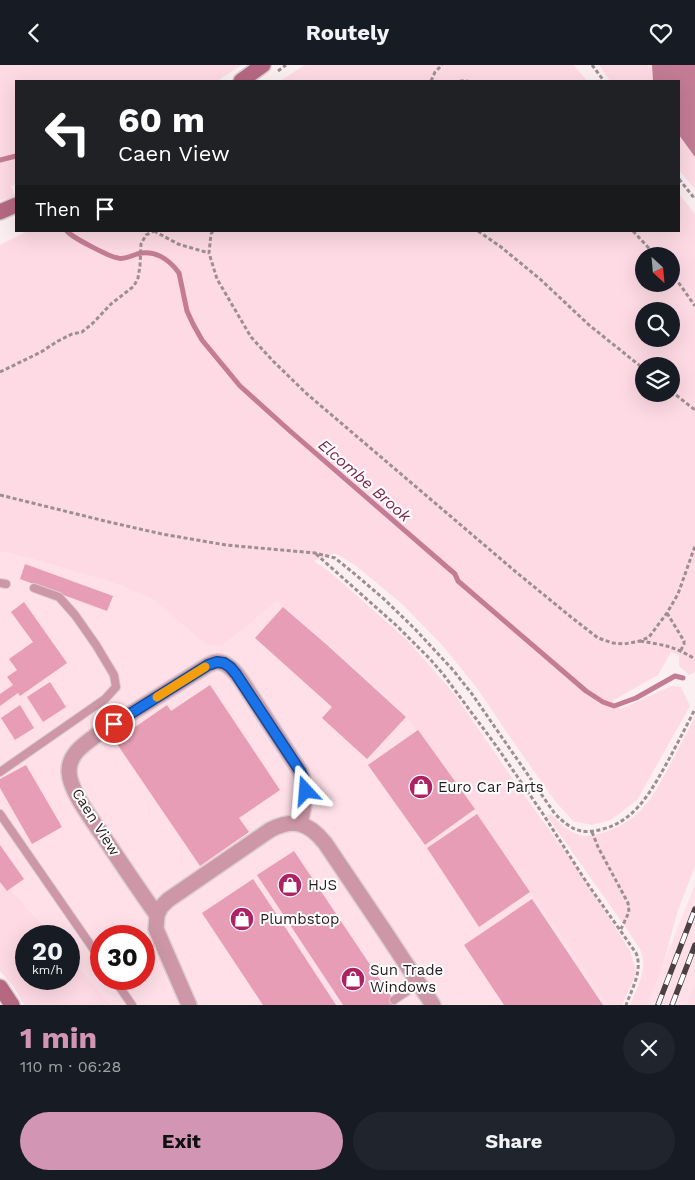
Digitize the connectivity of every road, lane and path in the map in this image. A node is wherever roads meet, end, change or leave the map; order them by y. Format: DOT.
graph roads {
  1 [pos="263,65"];
  2 [pos="442,65"];
  3 [pos="592,65"];
  4 [pos="242,80"];
  5 [pos="431,80"];
  6 [pos="603,80"];
  7 [pos="680,180"];
  8 [pos="695,199"];
  9 [pos="15,205"];
  10 [pos="0,212"];
  11 [pos="152,232"];
  12 [pos="156,232"];
  13 [pos="212,232"];
  14 [pos="479,232"];
  15 [pos="634,232"];
  16 [pos="648,247"];
  17 [pos="210,253"];
  18 [pos="680,285"];
  19 [pos="695,306"];
  20 [pos="635,362"];
  21 [pos="0,372"];
  22 [pos="680,398"];
  23 [pos="695,410"];
  24 [pos="0,495"];
  25 [pos="695,546"];
  26 [pos="315,553"];
  27 [pos="34,587"];
  28 [pos="667,613"];
  29 [pos="640,641"];
  30 [pos="681,650"];
  31 [pos="695,659"];
  32 [pos="695,709"];
  33 [pos="0,772"];
  34 [pos="550,809"];
  35 [pos="543,813"];
  36 [pos="0,814"];
  37 [pos="300,824"];
  38 [pos="592,832"];
  39 [pos="157,915"];
  40 [pos="621,929"];
  41 [pos="90,944"];
  42 [pos="418,984"];
  43 [pos="0,987"];
  44 [pos="122,990"];
  45 [pos="394,1000"];
  46 [pos="12,1005"];
  47 [pos="132,1005"];
  48 [pos="189,1005"];
  49 [pos="432,1005"];
  50 [pos="626,1005"];
  1 -- 4 [label="street"];
  2 -- 5 [label="path"];
  3 -- 6 [label="path"];
  7 -- 8 [label="path"];
  9 -- 10 [label="street"];
  11 -- 21 [label="path"];
  12 -- 17 [label="path"];
  13 -- 17 [label="path"];
  14 -- 20 [label="path"];
  15 -- 16 [label="path"];
  17 -- 29 [label="path"];
  18 -- 19 [label="path"];
  22 -- 23 [label="path"];
  24 -- 26 [label="path"];
  25 -- 28 [label="path"];
  26 -- 34 [label="path"];
  26 -- 35 [label="path"];
  27 -- 33 [label="lane"];
  28 -- 29 [label="path"];
  28 -- 30 [label="path"];
  29 -- 30 [label="path"];
  30 -- 31 [label="path"];
  32 -- 38 [label="path"];
  34 -- 35 [label="path"];
  34 -- 38 [label="path"];
  35 -- 40 [label="path"];
  36 -- 41 [label="lane"];
  37 -- 39 [label="street"];
  37 -- 39 [label="street, Caen View"];
  37 -- 42 [label="street"];
  38 -- 40 [label="path"];
  39 -- 48 [label="street, Caen View"];
  40 -- 50 [label="path"];
  42 -- 45 [label="lane"];
  42 -- 49 [label="street"];
  43 -- 46 [label="street"];
  44 -- 47 [label="lane"];
}
